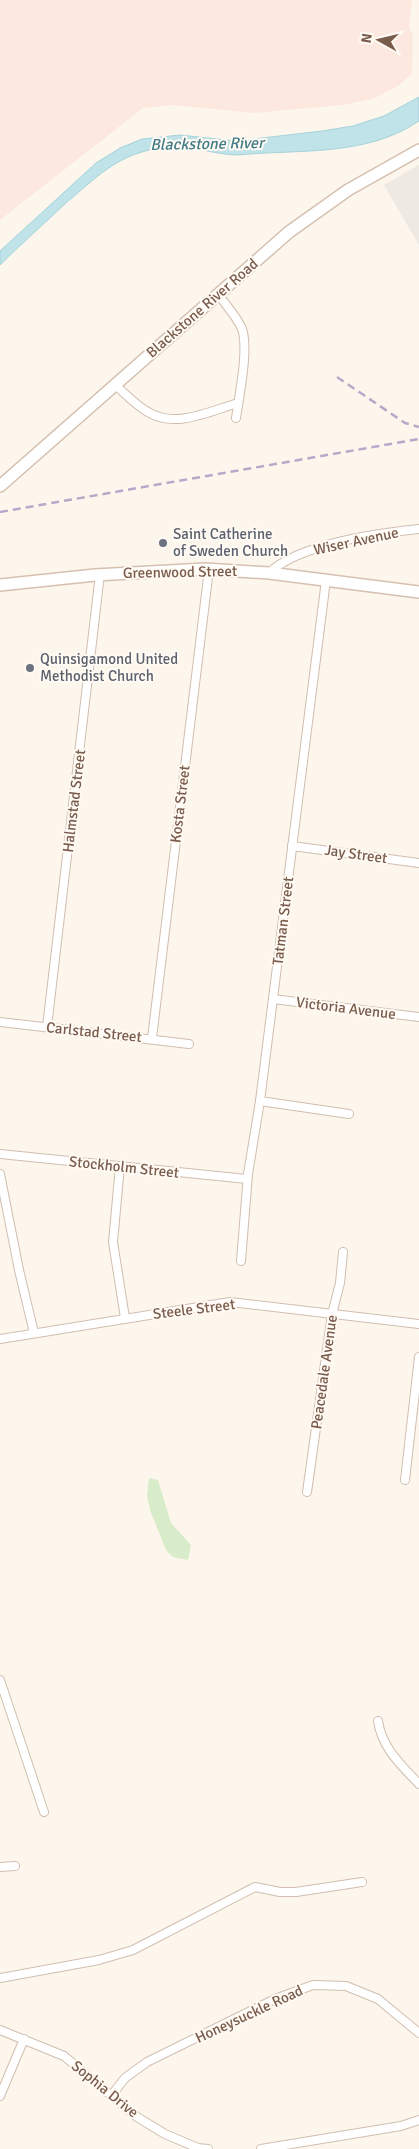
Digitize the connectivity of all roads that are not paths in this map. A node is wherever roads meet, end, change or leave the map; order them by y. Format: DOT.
graph roads {
  1 [pos="419,150"];
  2 [pos="218,294"];
  3 [pos="115,385"];
  4 [pos="238,404"];
  5 [pos="236,418"];
  6 [pos="0,486"];
  7 [pos="419,529"];
  8 [pos="209,569"];
  9 [pos="269,573"];
  10 [pos="100,574"];
  11 [pos="326,580"];
  12 [pos="0,585"];
  13 [pos="419,592"];
  14 [pos="292,846"];
  15 [pos="419,863"];
  16 [pos="273,999"];
  17 [pos="419,1017"];
  18 [pos="0,1022"];
  19 [pos="47,1027"];
  20 [pos="152,1038"];
  21 [pos="189,1044"];
  22 [pos="260,1101"];
  23 [pos="349,1114"];
  24 [pos="0,1154"];
  25 [pos="120,1166"];
  26 [pos="0,1174"];
  27 [pos="247,1179"];
  28 [pos="343,1252"];
  29 [pos="241,1261"];
  30 [pos="332,1314"];
  31 [pos="125,1318"];
  32 [pos="419,1324"];
  33 [pos="34,1332"];
  34 [pos="0,1339"];
  35 [pos="419,1356"];
  36 [pos="406,1480"];
  37 [pos="307,1492"];
  38 [pos="0,1680"];
  39 [pos="2,1694"];
  40 [pos="378,1721"];
  41 [pos="419,1784"];
  42 [pos="44,1812"];
  43 [pos="16,1866"];
  44 [pos="0,1867"];
  45 [pos="362,1882"];
  46 [pos="0,1978"];
  47 [pos="0,2030"];
  48 [pos="419,2033"];
  49 [pos="24,2039"];
  50 [pos="0,2096"];
  51 [pos="111,2096"];
  52 [pos="419,2120"];
  53 [pos="208,2149"];
  54 [pos="261,2149"];
  1 -- 2 [label="main road, Blackstone River Road"];
  2 -- 3 [label="main road, Blackstone River Road"];
  2 -- 4 [label="street"];
  3 -- 4 [label="street"];
  3 -- 6 [label="main road, Blackstone River Road"];
  4 -- 5 [label="street"];
  7 -- 9 [label="street, Wiser Avenue"];
  8 -- 9 [label="main road, Greenwood Street"];
  8 -- 10 [label="main road, Greenwood Street"];
  8 -- 20 [label="street, Kosta Street"];
  9 -- 11 [label="main road, Greenwood Street"];
  10 -- 12 [label="main road, Greenwood Street"];
  10 -- 19 [label="street, Halmstad Street"];
  11 -- 13 [label="main road, Greenwood Street"];
  11 -- 14 [label="street, Tatman Street"];
  14 -- 15 [label="street, Jay Street"];
  14 -- 16 [label="street, Tatman Street"];
  16 -- 17 [label="street, Victoria Avenue"];
  16 -- 22 [label="street, Tatman Street"];
  18 -- 19 [label="street, Carlstad Street"];
  19 -- 20 [label="street, Carlstad Street"];
  20 -- 21 [label="street, Carlstad Street"];
  22 -- 23 [label="street"];
  22 -- 27 [label="street, Tatman Street"];
  24 -- 25 [label="street, Stockholm Street"];
  25 -- 27 [label="street, Stockholm Street"];
  25 -- 31 [label="street"];
  26 -- 33 [label="street"];
  27 -- 29 [label="street, Tatman Street"];
  28 -- 30 [label="street, Peacedale Avenue"];
  30 -- 31 [label="street, Steele Street"];
  30 -- 32 [label="street, Steele Street"];
  30 -- 37 [label="street, Peacedale Avenue"];
  31 -- 33 [label="street, Steele Street"];
  33 -- 34 [label="street, Steele Street"];
  35 -- 36 [label="street"];
  38 -- 39 [label="street"];
  39 -- 42 [label="street"];
  40 -- 41 [label="street"];
  43 -- 44 [label="street"];
  45 -- 46 [label="street"];
  47 -- 49 [label="street, Sophia Drive"];
  48 -- 51 [label="street, Honeysuckle Road"];
  49 -- 50 [label="street"];
  49 -- 51 [label="street, Sophia Drive"];
  51 -- 53 [label="street, Sophia Drive"];
  52 -- 54 [label="street"];
}
